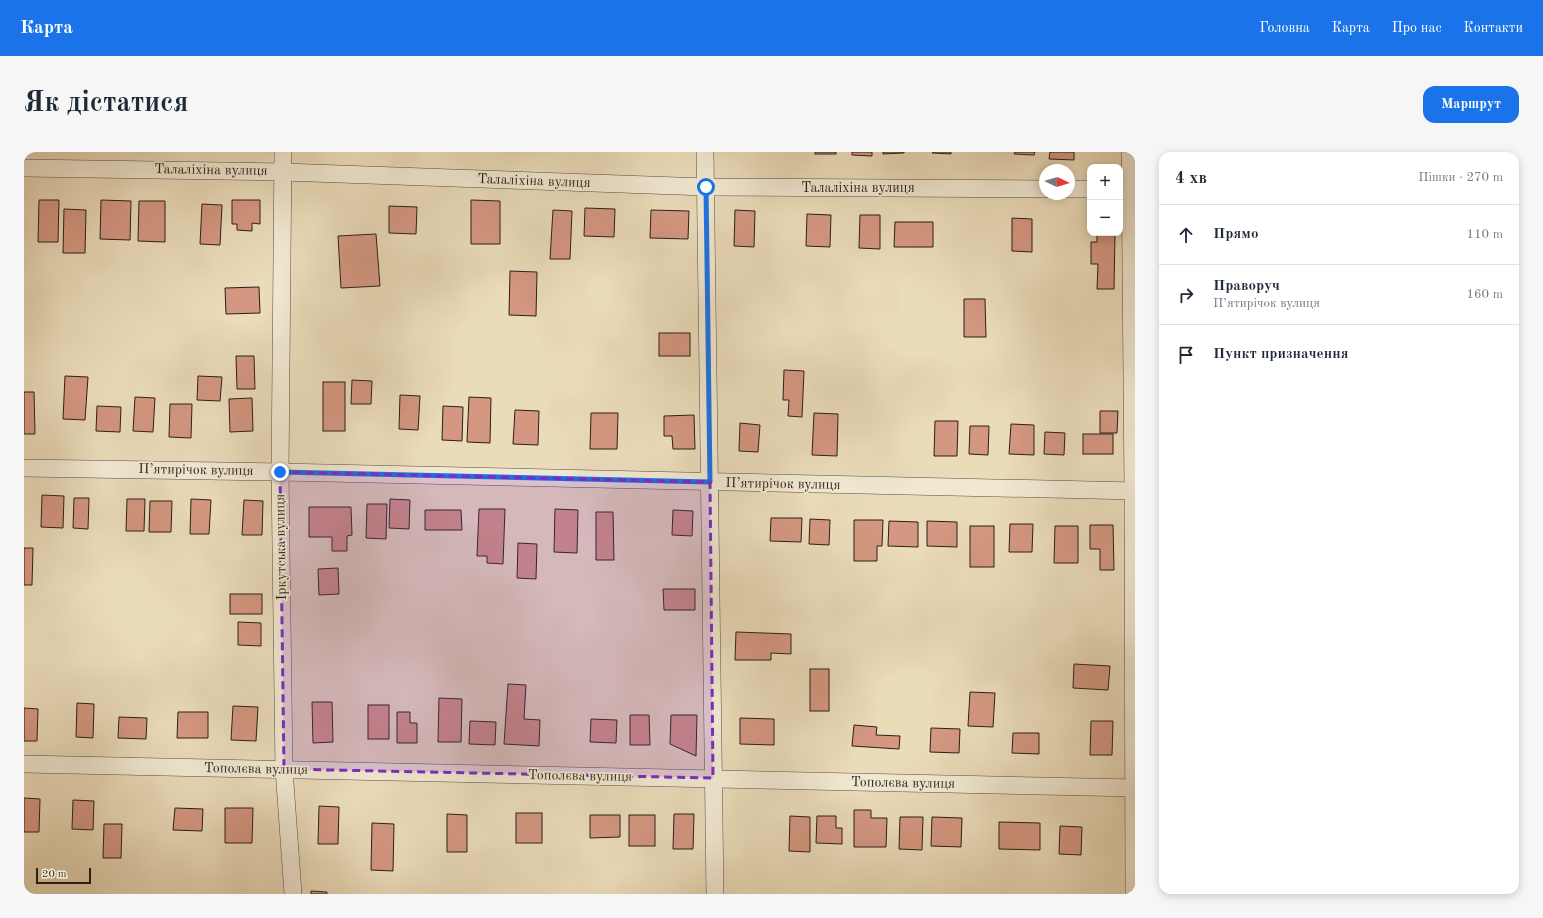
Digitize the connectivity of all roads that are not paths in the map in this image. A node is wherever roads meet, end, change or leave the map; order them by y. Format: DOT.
graph roads {
  1 [pos="283,152"];
  2 [pos="705,152"];
  3 [pos="1130,152"];
  4 [pos="24,168"];
  5 [pos="283,172"];
  6 [pos="706,187"];
  7 [pos="1039,189"];
  8 [pos="1075,189"];
  9 [pos="1087,189"];
  10 [pos="1129,189"];
  11 [pos="24,468"];
  12 [pos="280,472"];
  13 [pos="710,482"];
  14 [pos="1134,491"];
  15 [pos="24,764"];
  16 [pos="284,769"];
  17 [pos="713,778"];
  18 [pos="1135,788"];
  19 [pos="293,894"];
  20 [pos="715,894"];
  21 [pos="1134,894"];
  1 -- 5 [label="street, Іркутська вулиця"];
  2 -- 6 [label="street"];
  3 -- 10 [label="street"];
  4 -- 5 [label="street, Талаліхіна вулиця"];
  5 -- 6 [label="street, Талаліхіна вулиця"];
  5 -- 12 [label="street, Іркутська вулиця"];
  6 -- 7 [label="street, Талаліхіна вулиця"];
  6 -- 13 [label="street"];
  8 -- 9 [label="street"];
  10 -- 14 [label="street"];
  11 -- 12 [label="street, П’ятирічок вулиця"];
  12 -- 13 [label="street, П’ятирічок вулиця"];
  12 -- 16 [label="street, Іркутська вулиця"];
  13 -- 14 [label="street, П’ятирічок вулиця"];
  13 -- 17 [label="street"];
  14 -- 18 [label="street"];
  15 -- 16 [label="street, Тополєва вулиця"];
  16 -- 17 [label="street, Тополєва вулиця"];
  16 -- 19 [label="street, Іркутська вулиця"];
  17 -- 18 [label="street, Тополєва вулиця"];
  17 -- 20 [label="street"];
  18 -- 21 [label="street"];
}
